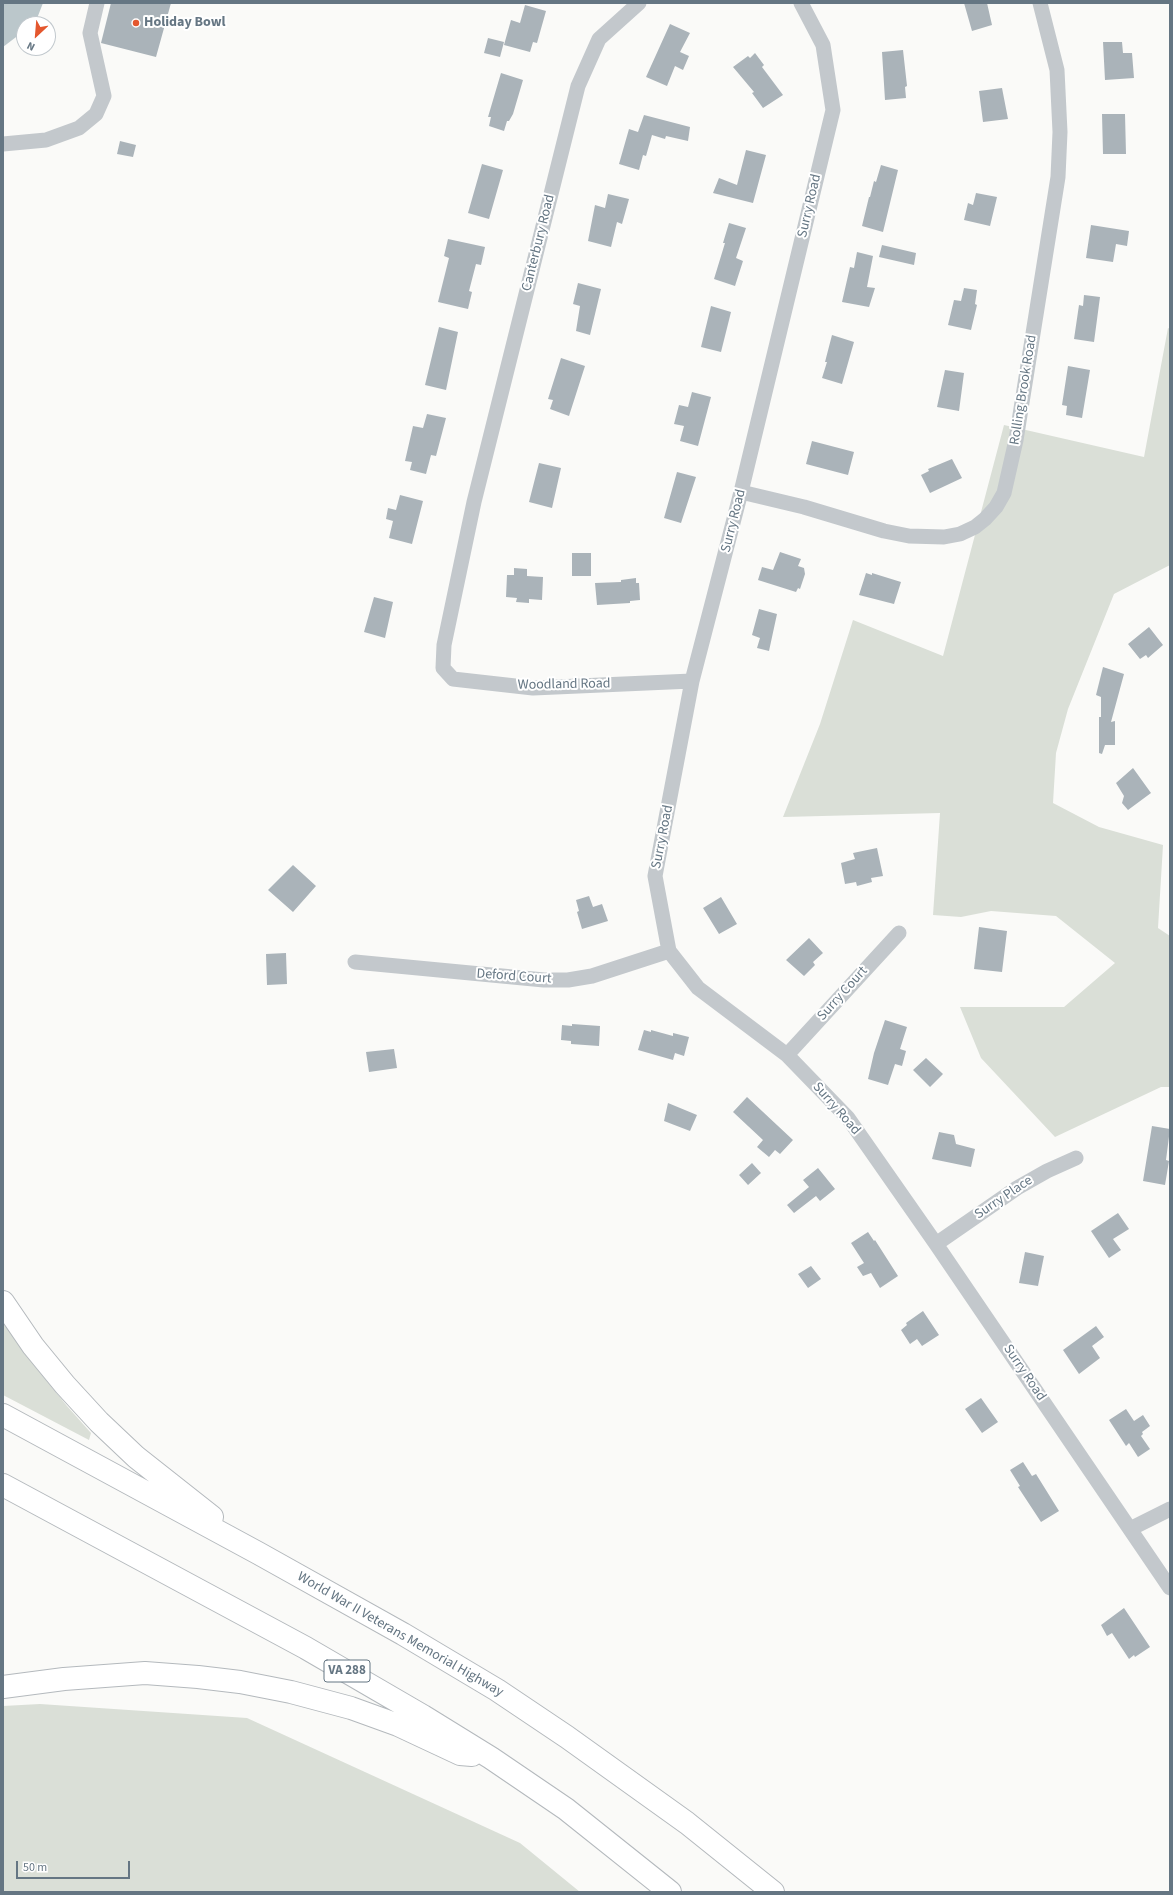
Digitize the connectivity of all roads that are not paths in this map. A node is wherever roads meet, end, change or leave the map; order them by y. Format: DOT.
graph roads {
  1 [pos="97,3"];
  2 [pos="639,3"];
  3 [pos="801,3"];
  4 [pos="1040,3"];
  5 [pos="3,144"];
  6 [pos="741,492"];
  7 [pos="474,502"];
  8 [pos="692,681"];
  9 [pos="899,933"];
  10 [pos="669,951"];
  11 [pos="355,962"];
  12 [pos="787,1055"];
  13 [pos="1076,1158"];
  14 [pos="936,1244"];
  15 [pos="3,1302"];
  16 [pos="3,1415"];
  17 [pos="3,1485"];
  18 [pos="1170,1509"];
  19 [pos="1130,1529"];
  20 [pos="258,1553"];
  21 [pos="1170,1588"];
  22 [pos="3,1688"];
  23 [pos="491,1758"];
  24 [pos="670,1892"];
  25 [pos="773,1892"];
  1 -- 5 [label="street"];
  2 -- 7 [label="street, Canterbury Road"];
  3 -- 6 [label="street, Surry Road"];
  4 -- 6 [label="street, Rolling Brook Road"];
  6 -- 8 [label="street, Surry Road"];
  7 -- 8 [label="street, Woodland Road"];
  8 -- 10 [label="street, Surry Road"];
  9 -- 12 [label="street, Surry Court"];
  10 -- 11 [label="street, Deford Court"];
  10 -- 12 [label="street, Surry Road"];
  12 -- 14 [label="street, Surry Road"];
  13 -- 14 [label="street, Surry Place"];
  14 -- 19 [label="street, Surry Road"];
  15 -- 20 [label="highway"];
  16 -- 20 [label="highway, World War II Veterans Memorial Highway"];
  17 -- 23 [label="highway, VA 288"];
  18 -- 19 [label="street"];
  19 -- 21 [label="street, Surry Road"];
  20 -- 25 [label="highway, World War II Veterans Memorial Highway"];
  22 -- 23 [label="highway"];
  23 -- 24 [label="highway, VA 288"];
}
